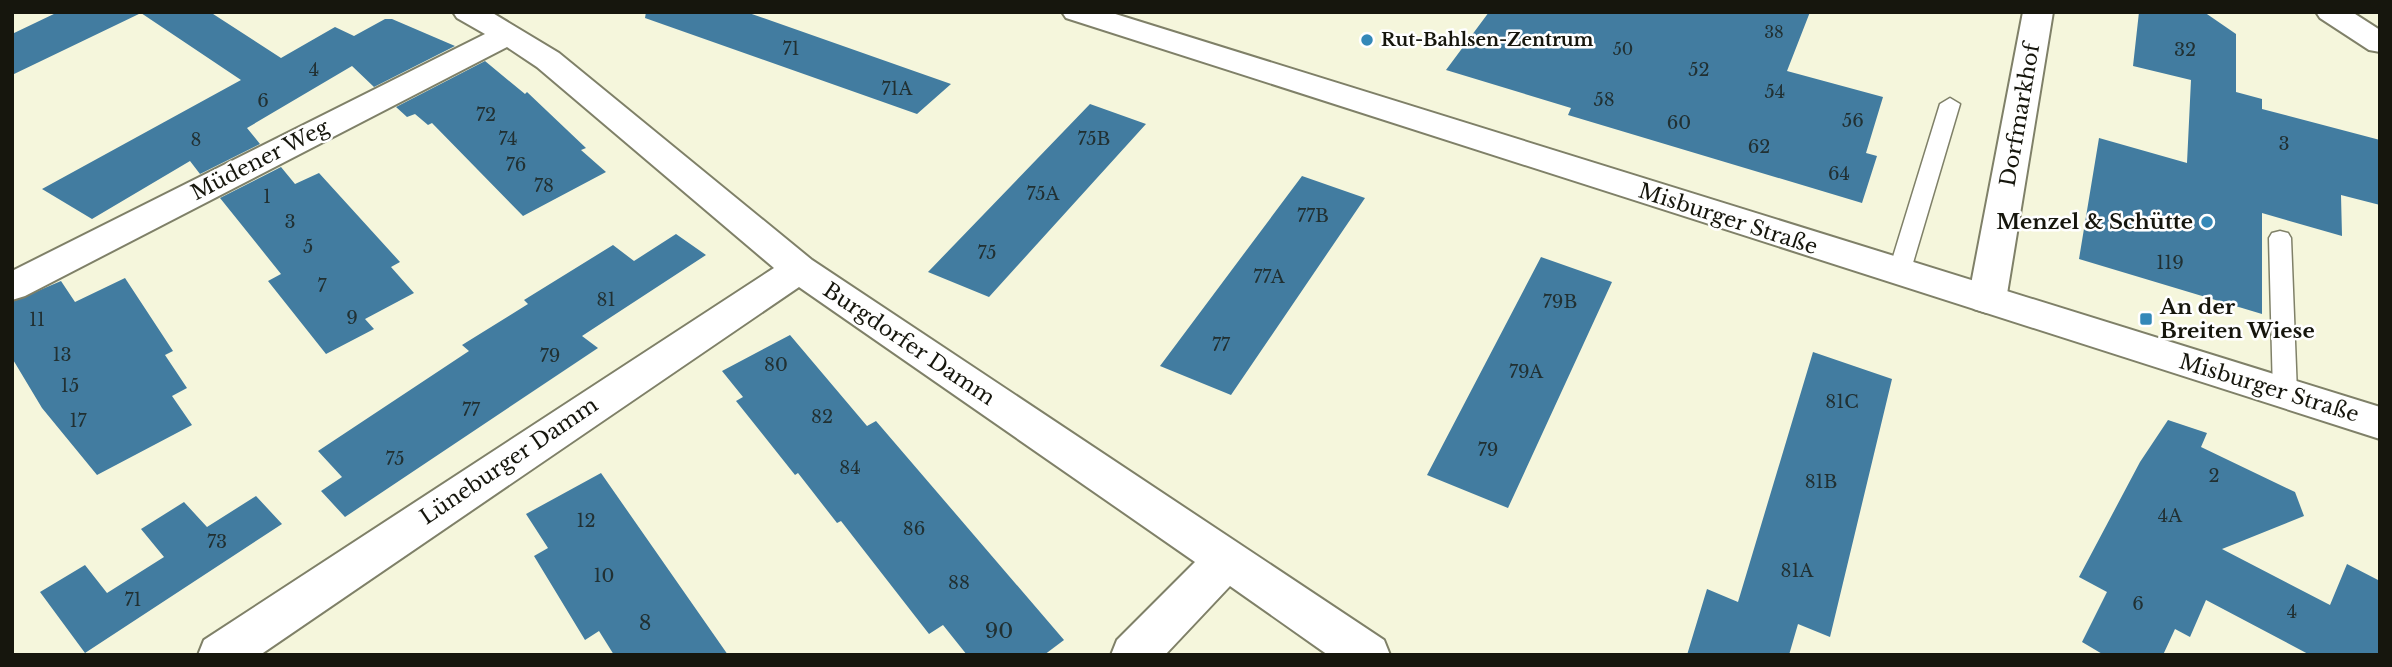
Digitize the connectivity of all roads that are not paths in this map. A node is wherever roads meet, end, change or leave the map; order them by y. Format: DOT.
graph roads {
  1 [pos="468,12"];
  2 [pos="1077,12"];
  3 [pos="2038,12"];
  4 [pos="2330,12"];
  5 [pos="508,34"];
  6 [pos="2380,43"];
  7 [pos="1950,104"];
  8 [pos="2280,238"];
  9 [pos="799,269"];
  10 [pos="1899,274"];
  11 [pos="12,287"];
  12 [pos="1987,300"];
  13 [pos="2285,393"];
  14 [pos="2380,423"];
  15 [pos="1228,558"];
  16 [pos="221,655"];
  17 [pos="1135,655"];
  18 [pos="1367,655"];
  1 -- 5 [label="street, Burgdorfer Damm"];
  2 -- 10 [label="street, Misburger Straße"];
  3 -- 12 [label="street, Dorfmarkhof"];
  4 -- 6 [label="street"];
  5 -- 9 [label="street, Burgdorfer Damm"];
  5 -- 11 [label="street, Müdener Weg"];
  7 -- 10 [label="lane"];
  8 -- 13 [label="lane"];
  9 -- 15 [label="street, Burgdorfer Damm"];
  9 -- 16 [label="street, Lüneburger Damm"];
  10 -- 12 [label="street, Misburger Straße"];
  12 -- 13 [label="street, Misburger Straße"];
  13 -- 14 [label="street, Misburger Straße"];
  15 -- 17 [label="street"];
  15 -- 18 [label="street, Burgdorfer Damm"];
}
